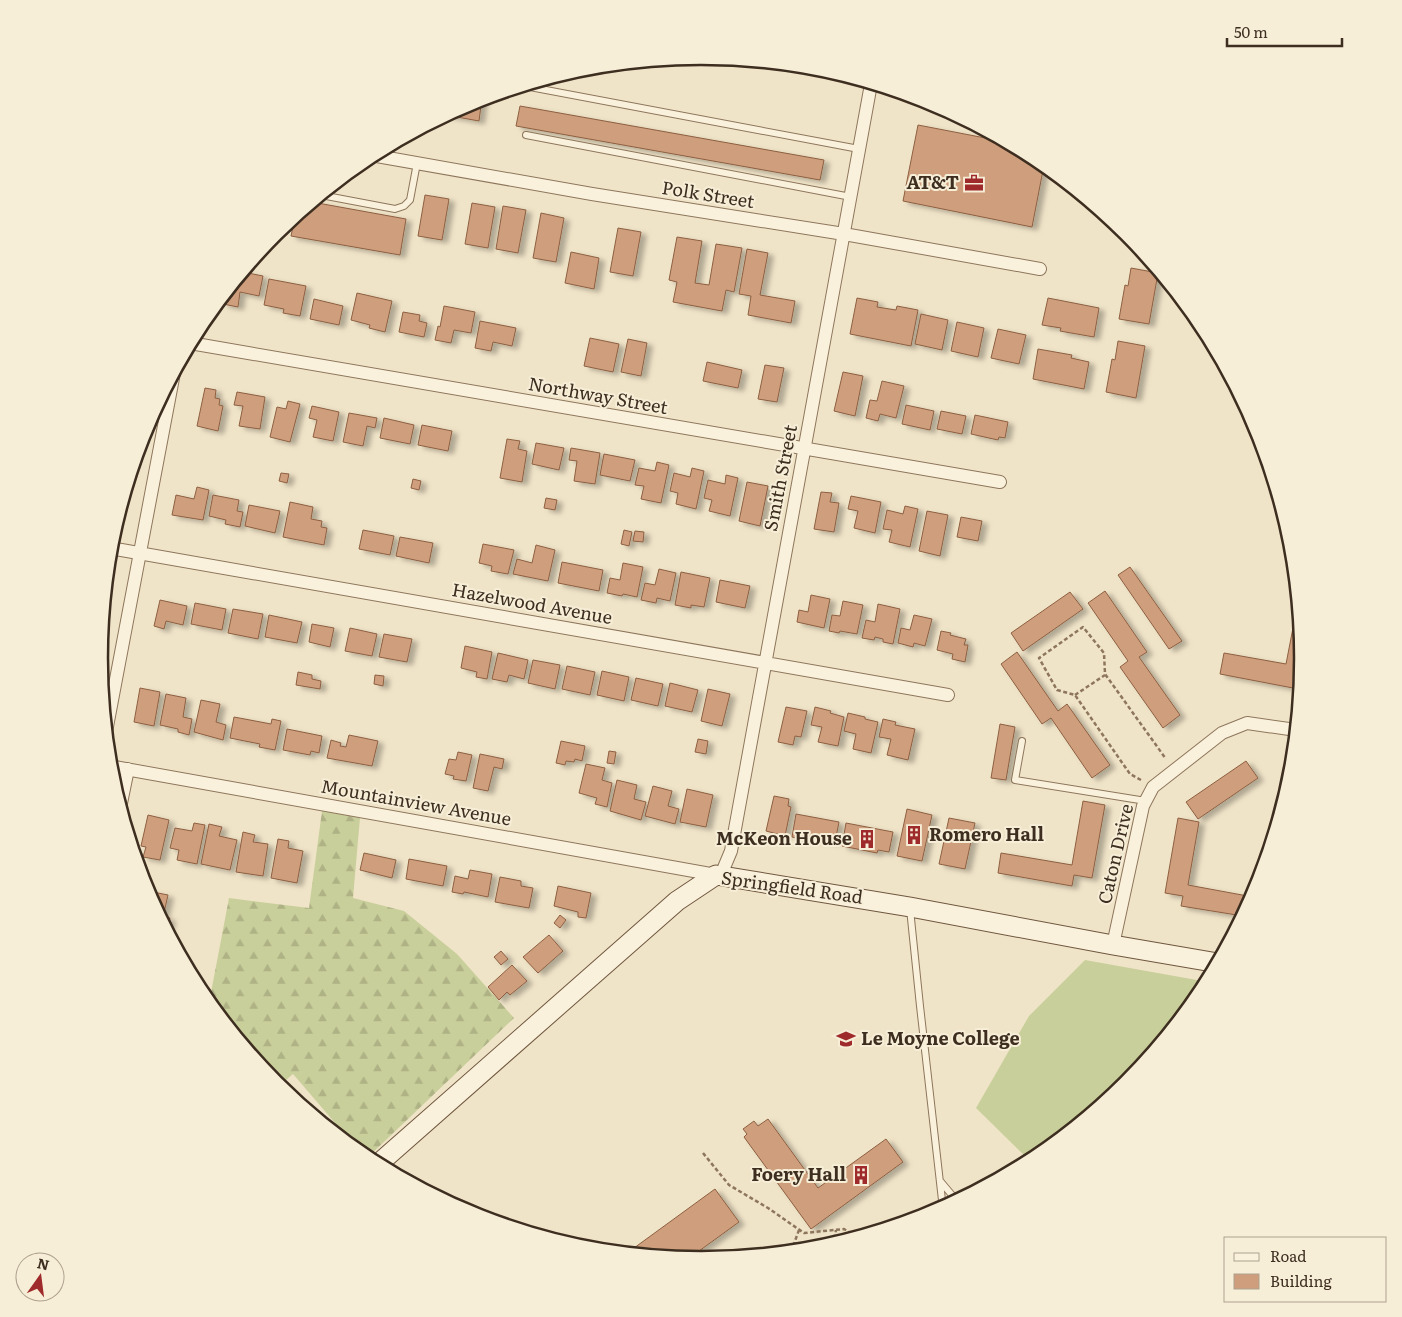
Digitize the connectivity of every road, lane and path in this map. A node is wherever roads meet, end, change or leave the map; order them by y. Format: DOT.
graph roads {
  1 [pos="536,88"];
  2 [pos="870,89"];
  3 [pos="526,135"];
  4 [pos="859,149"];
  5 [pos="384,157"];
  6 [pos="417,163"];
  7 [pos="329,196"];
  8 [pos="850,196"];
  9 [pos="844,234"];
  10 [pos="1040,269"];
  11 [pos="198,344"];
  12 [pos="170,394"];
  13 [pos="804,450"];
  14 [pos="1000,482"];
  15 [pos="118,549"];
  16 [pos="141,553"];
  17 [pos="765,663"];
  18 [pos="1105,674"];
  19 [pos="948,695"];
  20 [pos="1075,696"];
  21 [pos="110,710"];
  22 [pos="1290,729"];
  23 [pos="1022,741"];
  24 [pos="118,767"];
  25 [pos="128,769"];
  26 [pos="1174,770"];
  27 [pos="1153,787"];
  28 [pos="123,792"];
  29 [pos="1146,801"];
  30 [pos="716,874"];
  31 [pos="910,907"];
  32 [pos="1113,945"];
  33 [pos="1211,962"];
  34 [pos="703,1152"];
  35 [pos="383,1159"];
  36 [pos="940,1181"];
  37 [pos="953,1196"];
  38 [pos="942,1201"];
  39 [pos="799,1230"];
  40 [pos="836,1230"];
  41 [pos="850,1233"];
  42 [pos="835,1237"];
  43 [pos="794,1245"];
  1 -- 4 [label="lane"];
  2 -- 4 [label="street, Smith Street"];
  3 -- 8 [label="lane"];
  4 -- 8 [label="street, Smith Street"];
  5 -- 6 [label="street, Polk Street"];
  6 -- 7 [label="lane"];
  6 -- 9 [label="street, Polk Street"];
  8 -- 9 [label="street, Smith Street"];
  9 -- 10 [label="street, Polk Street"];
  9 -- 13 [label="street, Smith Street"];
  11 -- 13 [label="street, Northway Street"];
  12 -- 16 [label="street"];
  13 -- 14 [label="street, Northway Street"];
  13 -- 17 [label="street, Smith Street"];
  15 -- 16 [label="street, Hazelwood Avenue"];
  16 -- 17 [label="street, Hazelwood Avenue"];
  16 -- 21 [label="street"];
  17 -- 19 [label="street, Hazelwood Avenue"];
  17 -- 30 [label="street, Smith Street"];
  18 -- 20 [label="path"];
  18 -- 20 [label="path"];
  18 -- 26 [label="path"];
  20 -- 27 [label="path"];
  22 -- 26 [label="street, Caton Drive"];
  23 -- 29 [label="lane"];
  24 -- 25 [label="street, Mountainview Avenue"];
  25 -- 28 [label="street"];
  25 -- 30 [label="street, Mountainview Avenue"];
  26 -- 27 [label="street, Caton Drive"];
  27 -- 29 [label="street, Caton Drive"];
  29 -- 32 [label="street, Caton Drive"];
  30 -- 31 [label="street, Springfield Road"];
  30 -- 35 [label="street, Springfield Road"];
  31 -- 32 [label="street, Springfield Road"];
  31 -- 36 [label="lane"];
  32 -- 33 [label="street, Springfield Road"];
  34 -- 39 [label="path"];
  36 -- 37 [label="lane"];
  36 -- 38 [label="lane"];
  39 -- 40 [label="path"];
  39 -- 43 [label="path"];
  40 -- 41 [label="path"];
  40 -- 42 [label="path"];
}
